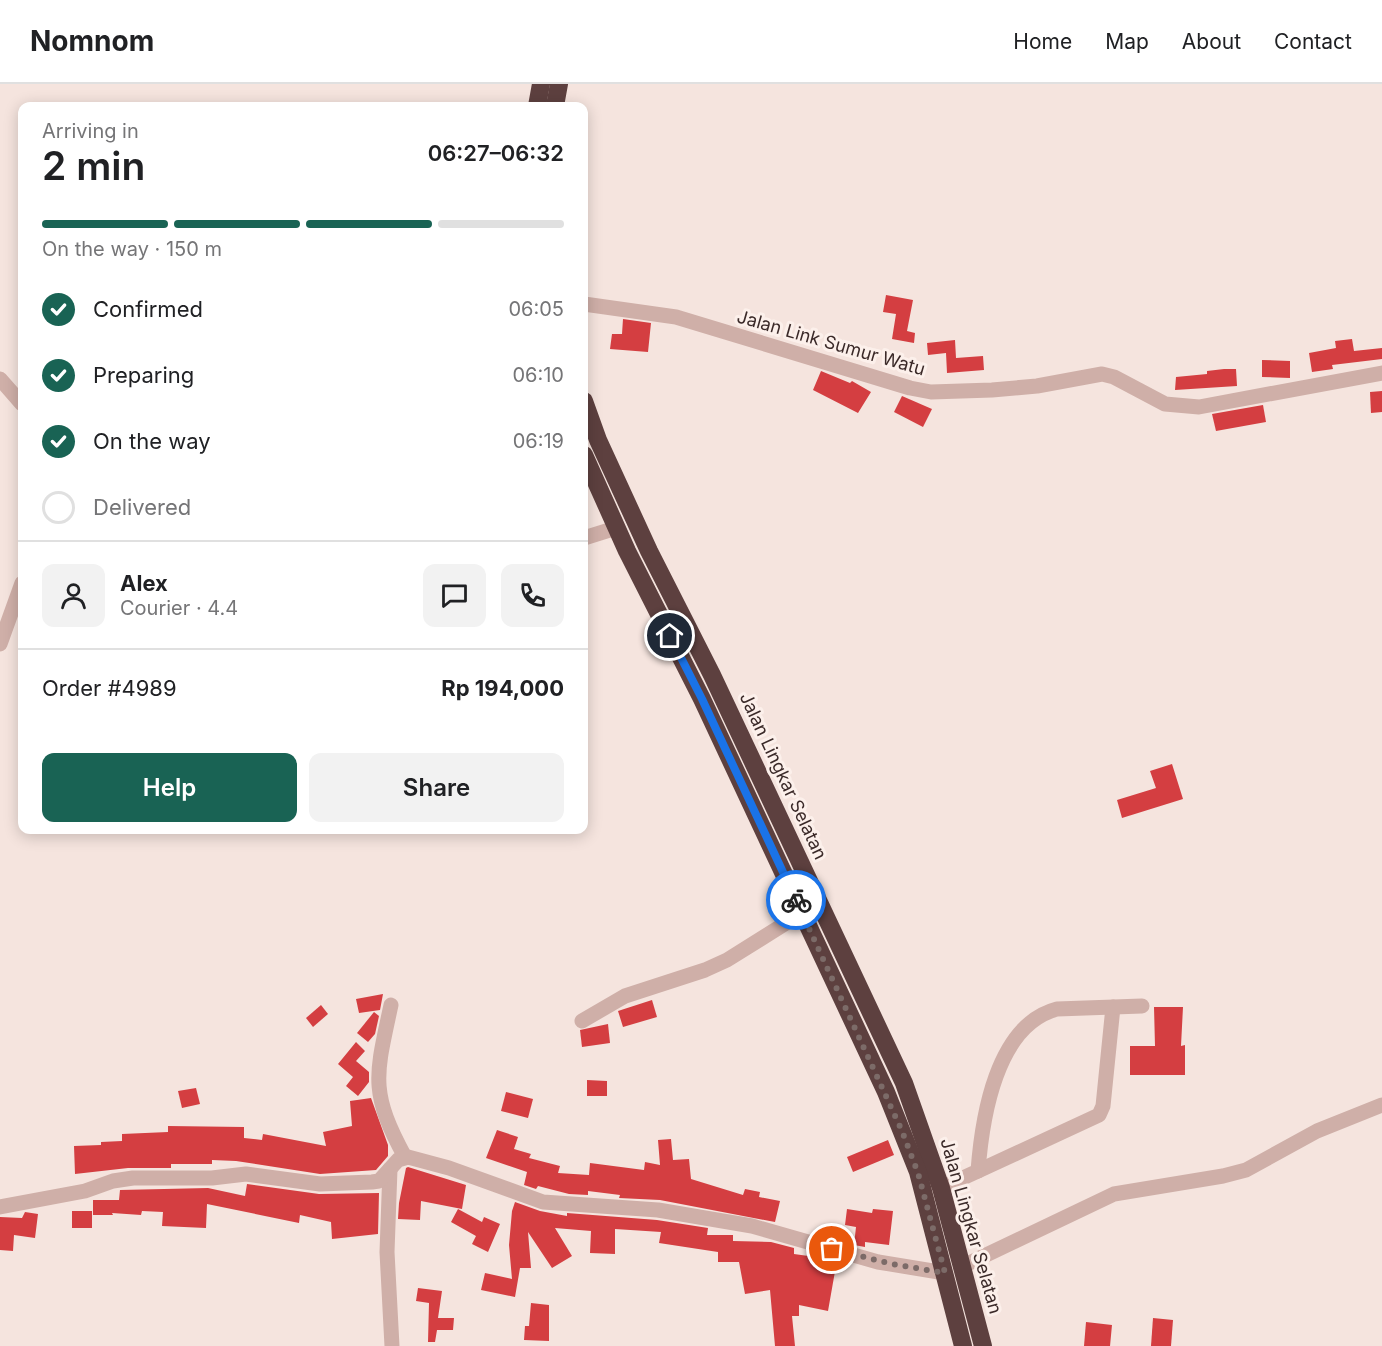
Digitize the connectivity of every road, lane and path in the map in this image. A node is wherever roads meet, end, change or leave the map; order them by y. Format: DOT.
graph roads {
  1 [pos="541,84"];
  2 [pos="559,84"];
  3 [pos="538,102"];
  4 [pos="556,102"];
  5 [pos="588,305"];
  6 [pos="1382,373"];
  7 [pos="0,379"];
  8 [pos="18,399"];
  9 [pos="588,415"];
  10 [pos="588,464"];
  11 [pos="616,528"];
  12 [pos="588,537"];
  13 [pos="18,593"];
  14 [pos="0,644"];
  15 [pos="802,913"];
  16 [pos="391,1005"];
  17 [pos="1142,1006"];
  18 [pos="1113,1007"];
  19 [pos="582,1021"];
  20 [pos="1382,1105"];
  21 [pos="405,1157"];
  22 [pos="390,1168"];
  23 [pos="978,1171"];
  24 [pos="941,1188"];
  25 [pos="0,1207"];
  26 [pos="963,1266"];
  27 [pos="945,1273"];
  28 [pos="392,1346"];
  29 [pos="963,1346"];
  30 [pos="983,1346"];
  1 -- 3 [label="highway"];
  2 -- 4 [label="highway"];
  5 -- 6 [label="street, Jalan Link Sumur Watu"];
  7 -- 8 [label="street"];
  9 -- 24 [label="highway, Jalan Lingkar Selatan"];
  10 -- 11 [label="highway, Jalan Lingkar Selatan"];
  11 -- 12 [label="street"];
  11 -- 15 [label="highway, Jalan Lingkar Selatan"];
  13 -- 14 [label="street"];
  15 -- 19 [label="street"];
  15 -- 27 [label="highway, Jalan Lingkar Selatan"];
  16 -- 21 [label="street"];
  17 -- 18 [label="street"];
  18 -- 23 [label="street"];
  18 -- 23 [label="street"];
  20 -- 26 [label="street"];
  21 -- 22 [label="street"];
  21 -- 27 [label="street"];
  22 -- 25 [label="street"];
  22 -- 28 [label="street"];
  23 -- 24 [label="street"];
  24 -- 26 [label="highway, Jalan Lingkar Selatan"];
  26 -- 30 [label="highway, Jalan Lingkar Selatan"];
  27 -- 29 [label="highway, Jalan Lingkar Selatan"];
}
